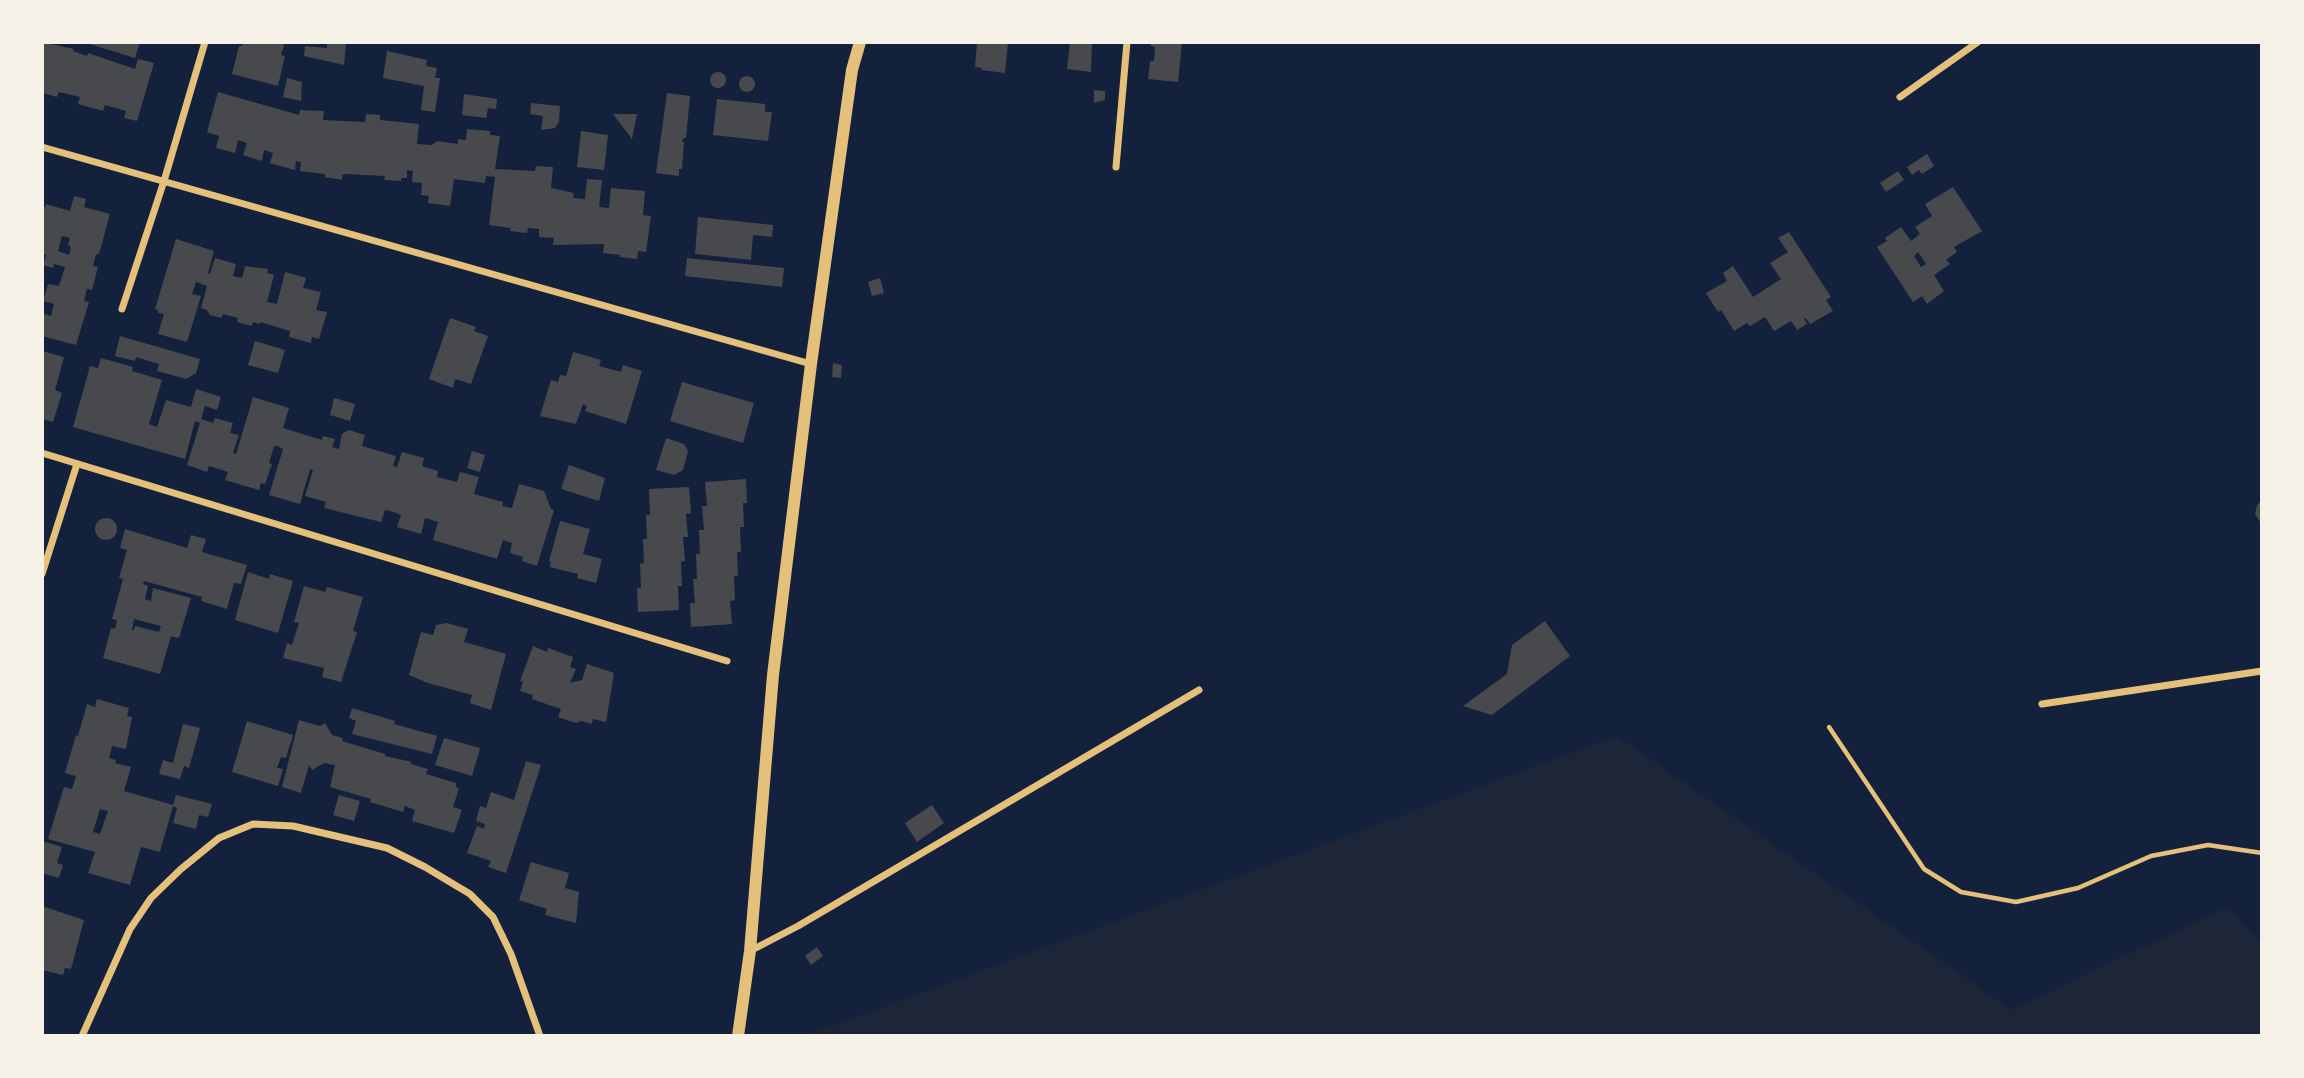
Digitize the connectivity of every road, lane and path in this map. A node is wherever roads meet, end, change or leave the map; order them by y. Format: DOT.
graph roads {
  1 [pos="205,42"];
  2 [pos="860,42"];
  3 [pos="1127,42"];
  4 [pos="1978,42"];
  5 [pos="1900,97"];
  6 [pos="42,147"];
  7 [pos="1116,167"];
  8 [pos="164,181"];
  9 [pos="122,309"];
  10 [pos="811,364"];
  11 [pos="42,453"];
  12 [pos="77,464"];
  13 [pos="42,574"];
  14 [pos="727,661"];
  15 [pos="2262,671"];
  16 [pos="1199,690"];
  17 [pos="2042,704"];
  18 [pos="1829,727"];
  19 [pos="2262,853"];
  20 [pos="750,951"];
  21 [pos="82,1036"];
  22 [pos="540,1036"];
  23 [pos="738,1036"];
  1 -- 8 [label="street"];
  2 -- 10 [label="street"];
  3 -- 7 [label="street"];
  4 -- 5 [label="street"];
  6 -- 8 [label="street"];
  8 -- 9 [label="street"];
  8 -- 10 [label="street"];
  10 -- 20 [label="street"];
  11 -- 12 [label="street"];
  12 -- 13 [label="street"];
  12 -- 14 [label="street"];
  15 -- 17 [label="street"];
  16 -- 20 [label="street"];
  18 -- 19 [label="path"];
  20 -- 23 [label="street"];
  21 -- 22 [label="street"];
}
